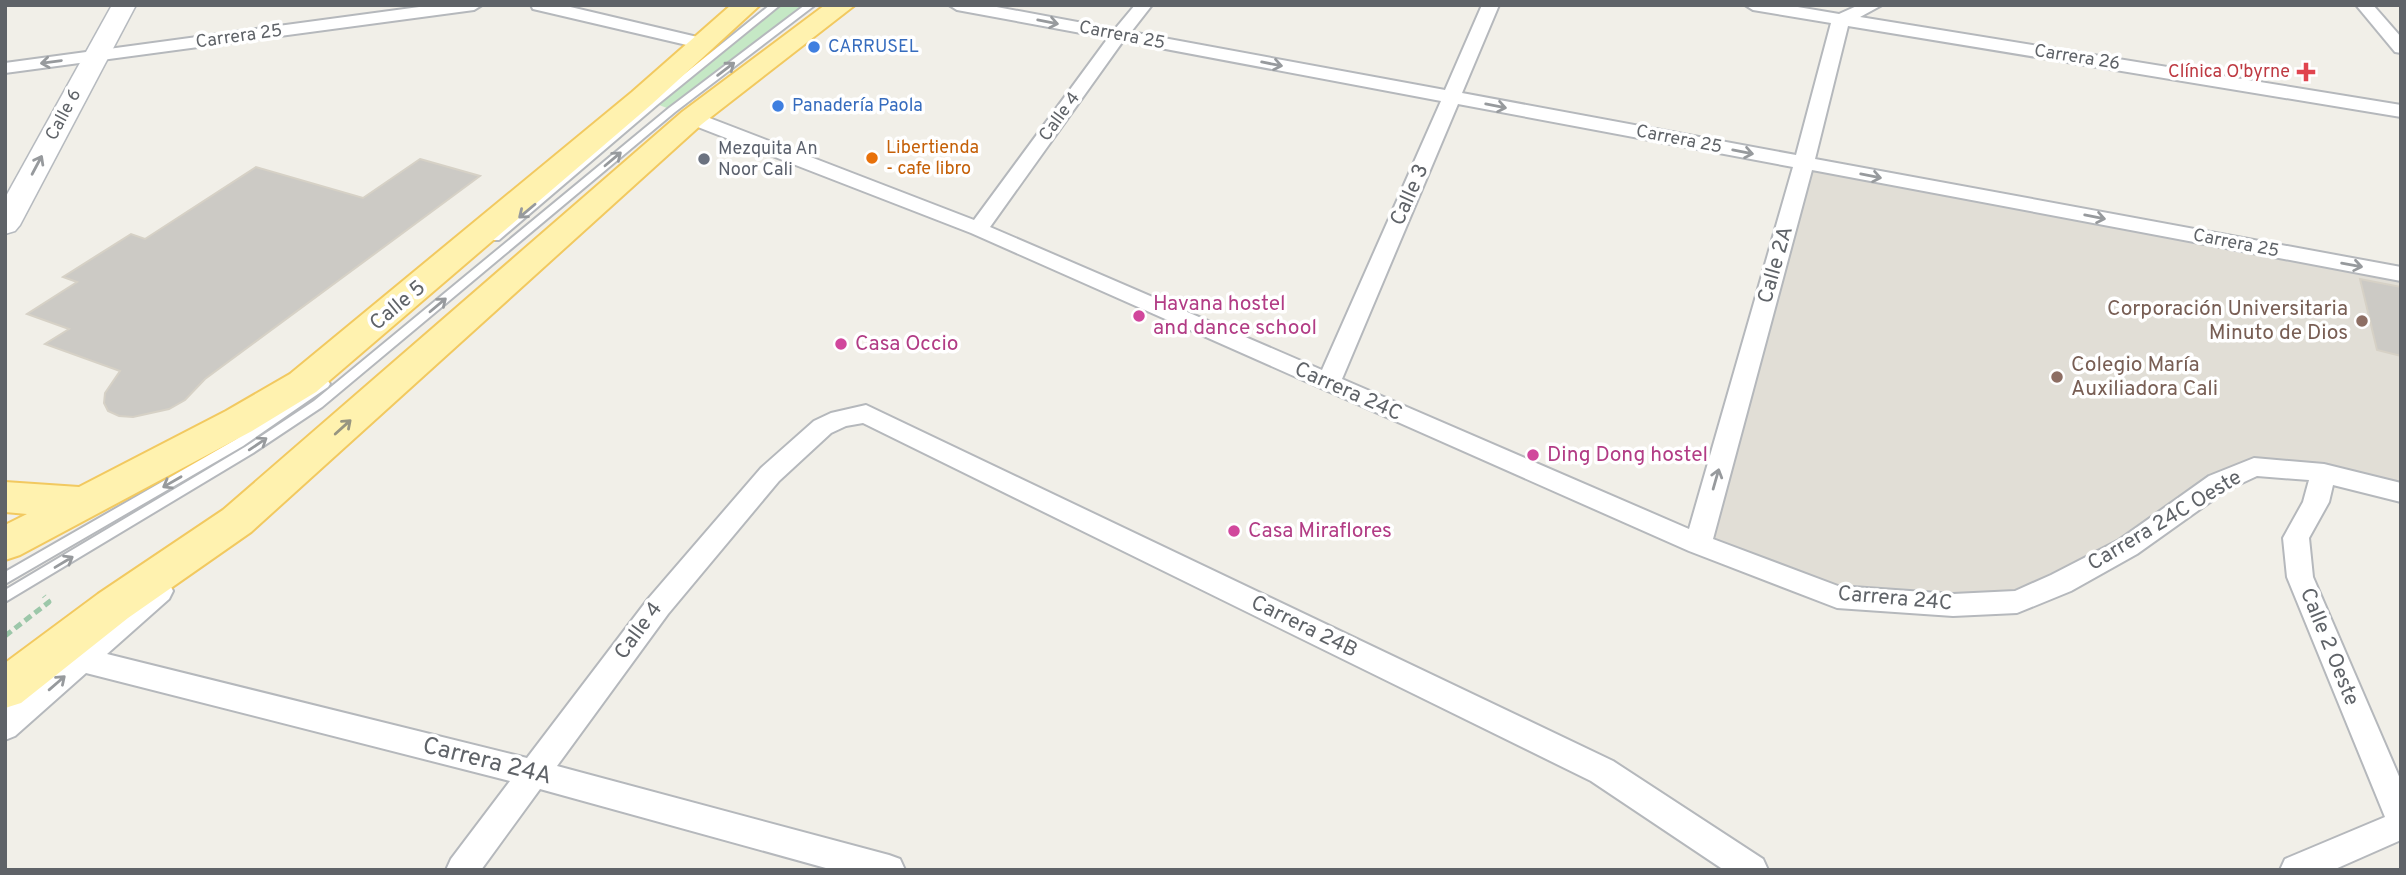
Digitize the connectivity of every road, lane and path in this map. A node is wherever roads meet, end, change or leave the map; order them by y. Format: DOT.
graph roads {
  1 [pos="124,5"];
  2 [pos="474,5"];
  3 [pos="539,5"];
  4 [pos="747,5"];
  5 [pos="776,5"];
  6 [pos="811,5"];
  7 [pos="842,5"];
  8 [pos="957,5"];
  9 [pos="1144,5"];
  10 [pos="1491,5"];
  11 [pos="1753,5"];
  12 [pos="1874,5"];
  13 [pos="2364,5"];
  14 [pos="1841,19"];
  15 [pos="1119,35"];
  16 [pos="704,44"];
  17 [pos="2401,48"];
  18 [pos="96,56"];
  19 [pos="5,68"];
  20 [pos="1453,98"];
  21 [pos="2401,111"];
  22 [pos="692,118"];
  23 [pos="1804,163"];
  24 [pos="5,225"];
  25 [pos="978,229"];
  26 [pos="485,247"];
  27 [pos="2401,274"];
  28 [pos="433,292"];
  29 [pos="1328,384"];
  30 [pos="842,416"];
  31 [pos="2324,474"];
  32 [pos="2401,493"];
  33 [pos="5,497"];
  34 [pos="83,503"];
  35 [pos="237,522"];
  36 [pos="5,544"];
  37 [pos="1698,544"];
  38 [pos="5,579"];
  39 [pos="5,597"];
  40 [pos="2017,602"];
  41 [pos="83,660"];
  42 [pos="5,689"];
  43 [pos="5,727"];
  44 [pos="535,774"];
  45 [pos="2401,818"];
  46 [pos="2401,825"];
  47 [pos="462,870"];
  48 [pos="889,870"];
  49 [pos="1752,870"];
  50 [pos="2296,870"];
  1 -- 18 [label="main road, Calle 6"];
  2 -- 18 [label="street, Carrera 25"];
  3 -- 16 [label="street"];
  4 -- 16 [label="main road, Calle 5"];
  5 -- 26 [label="lane, one-way"];
  39 -- 6 [label="lane, one-way"];
  7 -- 22 [label="main road"];
  8 -- 15 [label="street, Carrera 25, one-way"];
  9 -- 15 [label="street, Calle 4"];
  10 -- 20 [label="street, Calle 3"];
  11 -- 14 [label="street, Carrera 26"];
  12 -- 14 [label="street"];
  13 -- 17 [label="street"];
  14 -- 21 [label="street, Carrera 26"];
  14 -- 23 [label="street, Calle 2A"];
  15 -- 20 [label="street, Carrera 25, one-way"];
  15 -- 25 [label="street, Calle 4"];
  16 -- 34 [label="main road, Calle 5"];
  18 -- 19 [label="street, Carrera 25, one-way"];
  24 -- 18 [label="main road, Calle 6, one-way"];
  20 -- 23 [label="street, Carrera 25, one-way"];
  20 -- 29 [label="street, Calle 3"];
  22 -- 25 [label="street, Carrera 24C"];
  35 -- 22 [label="main road, one-way"];
  23 -- 27 [label="street, Carrera 25, one-way"];
  37 -- 23 [label="street, Calle 2A, one-way"];
  25 -- 29 [label="street, Carrera 24C"];
  28 -- 38 [label="lane, one-way"];
  29 -- 37 [label="street, Carrera 24C"];
  30 -- 44 [label="street, Calle 4"];
  30 -- 49 [label="street, Carrera 24B"];
  31 -- 32 [label="street, Carrera 24C Oeste"];
  31 -- 40 [label="street, Carrera 24C Oeste"];
  31 -- 45 [label="street, Calle 2 Oeste"];
  33 -- 34 [label="main road"];
  34 -- 36 [label="main road, Calle 5"];
  35 -- 41 [label="street"];
  35 -- 42 [label="main road"];
  37 -- 40 [label="street, Carrera 24C"];
  43 -- 41 [label="street, one-way"];
  41 -- 44 [label="street, Carrera 24A"];
  44 -- 47 [label="street, Calle 4"];
  44 -- 48 [label="street, Carrera 24A"];
  46 -- 50 [label="street"];
}
